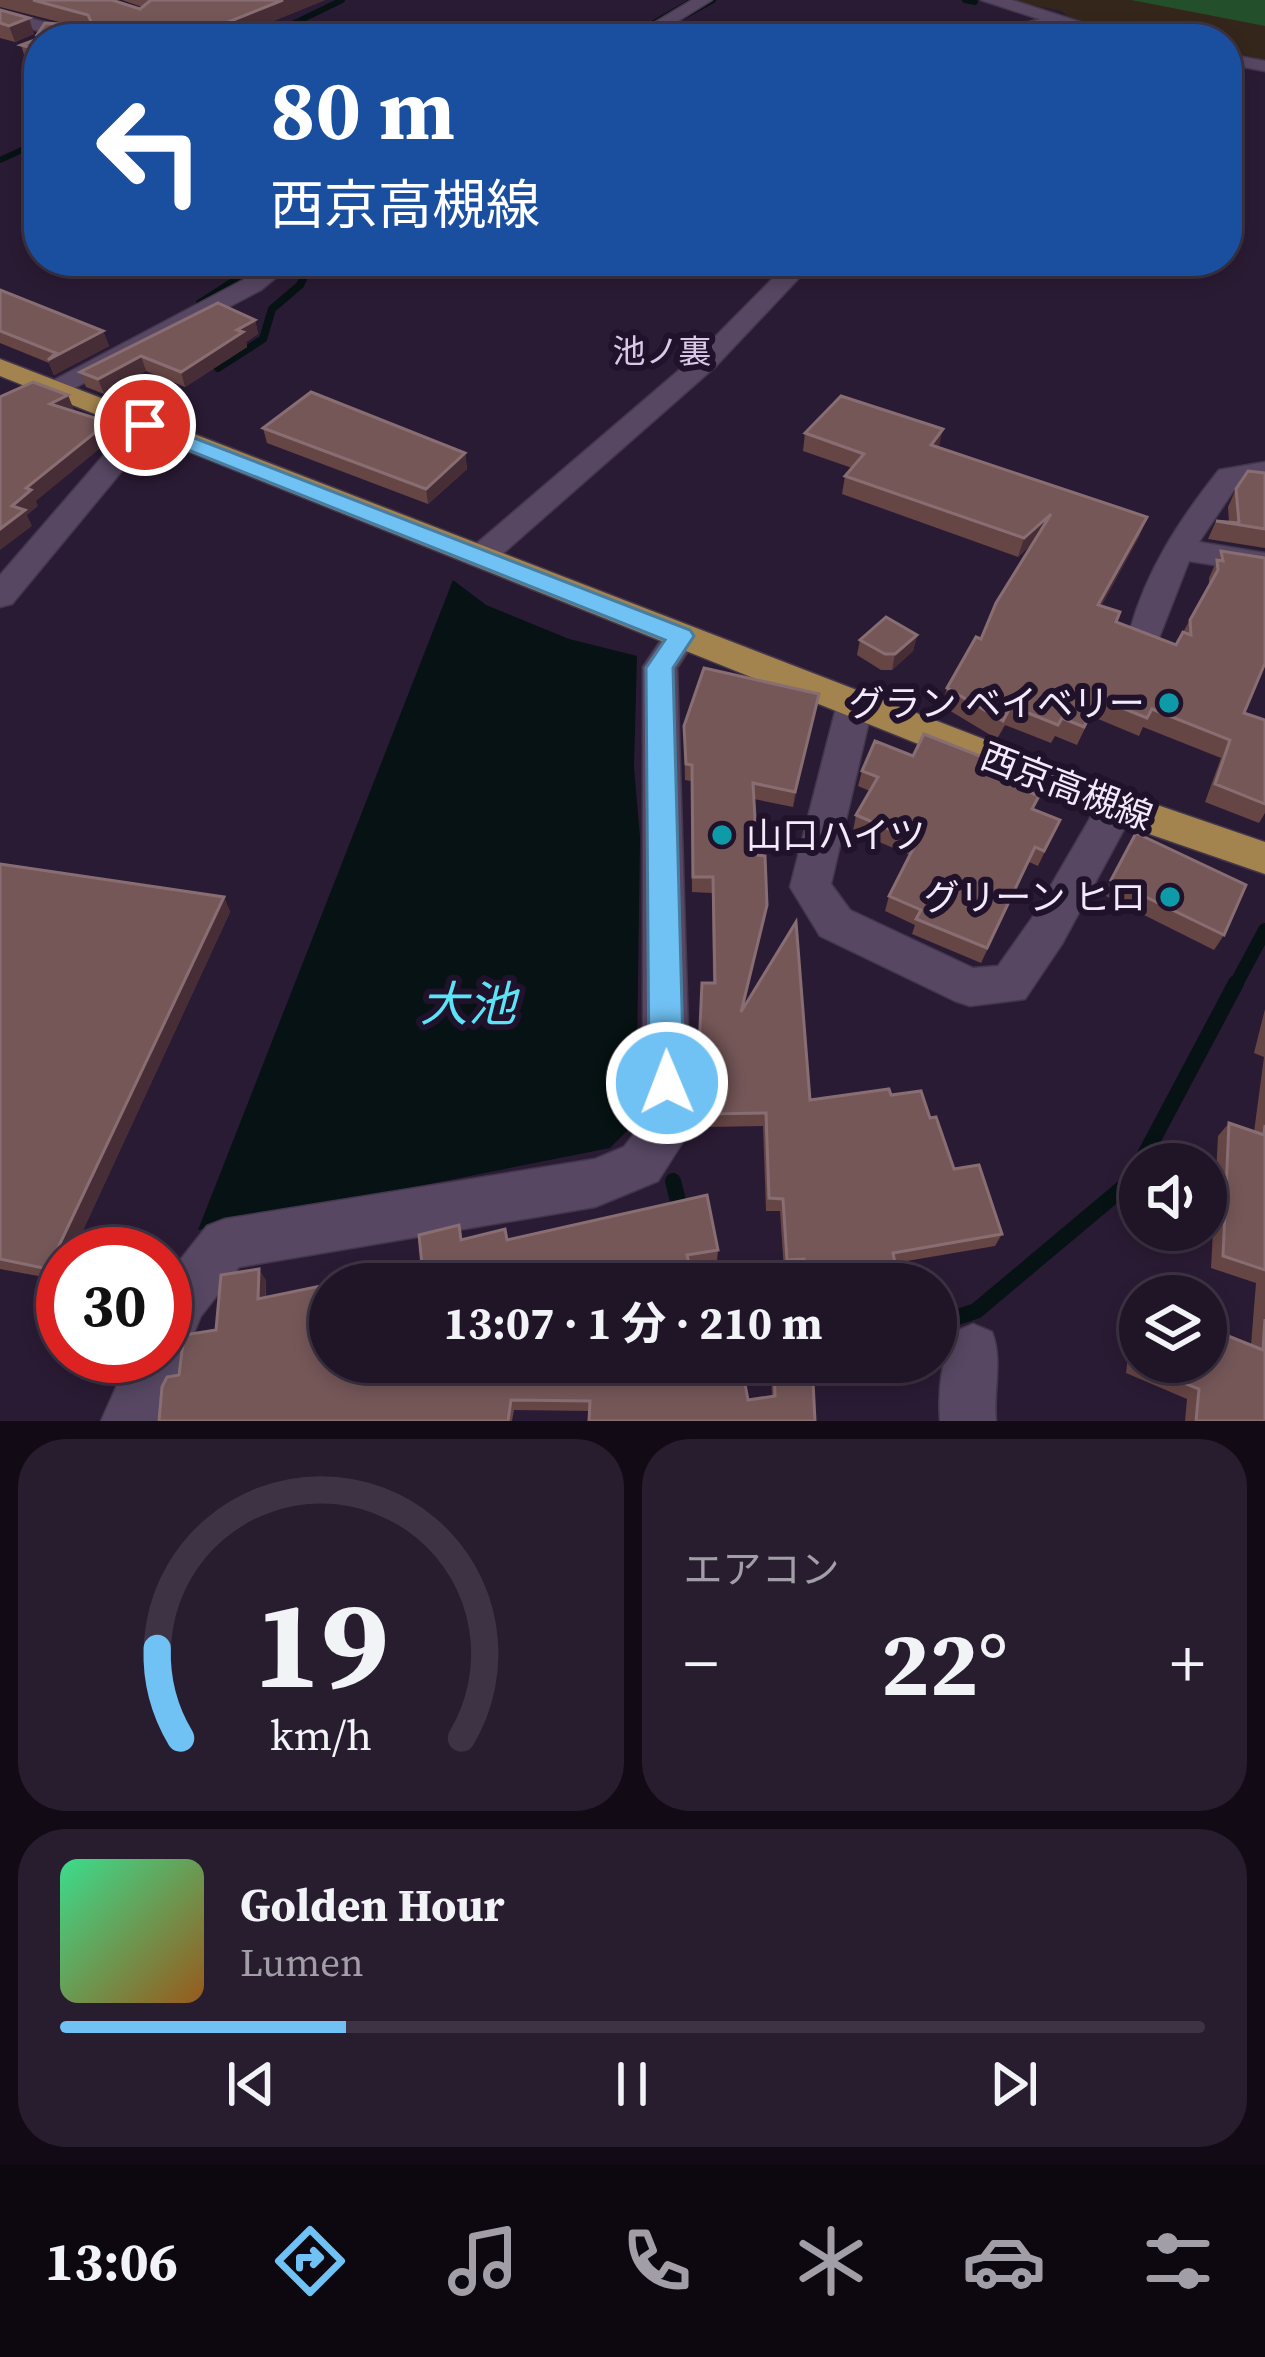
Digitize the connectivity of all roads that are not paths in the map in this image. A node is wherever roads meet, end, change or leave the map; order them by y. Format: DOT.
graph roads {
  1 [pos="704,0"];
  2 [pos="989,0"];
  3 [pos="1053,21"];
  4 [pos="662,24"];
  5 [pos="1042,24"];
  6 [pos="1065,24"];
  7 [pos="264,276"];
  8 [pos="788,276"];
  9 [pos="0,367"];
  10 [pos="45,385"];
  11 [pos="0,402"];
  12 [pos="145,425"];
  13 [pos="1265,471"];
  14 [pos="1179,549"];
  15 [pos="480,557"];
  16 [pos="13,559"];
  17 [pos="1265,562"];
  18 [pos="0,596"];
  19 [pos="1147,630"];
  20 [pos="681,636"];
  21 [pos="855,704"];
  22 [pos="1117,807"];
  23 [pos="1265,858"];
  24 [pos="192,1286"];
  25 [pos="973,1352"];
  26 [pos="146,1383"];
  27 [pos="129,1421"];
  28 [pos="968,1421"];
  1 -- 4 [label="street"];
  2 -- 3 [label="street"];
  3 -- 5 [label="street"];
  3 -- 6 [label="street"];
  7 -- 10 [label="street"];
  8 -- 15 [label="street"];
  9 -- 10 [label="main road, 西京高槻線"];
  10 -- 11 [label="street"];
  10 -- 12 [label="main road, 西京高槻線"];
  12 -- 15 [label="main road, 西京高槻線"];
  12 -- 16 [label="street"];
  13 -- 14 [label="street"];
  14 -- 17 [label="street"];
  14 -- 19 [label="street"];
  15 -- 20 [label="main road, 西京高槻線"];
  16 -- 18 [label="street"];
  20 -- 21 [label="main road, 西京高槻線"];
  20 -- 24 [label="street"];
  21 -- 22 [label="main road, 西京高槻線"];
  21 -- 22 [label="street"];
  22 -- 23 [label="main road, 西京高槻線"];
  25 -- 28 [label="street"];
  26 -- 27 [label="street"];
}
